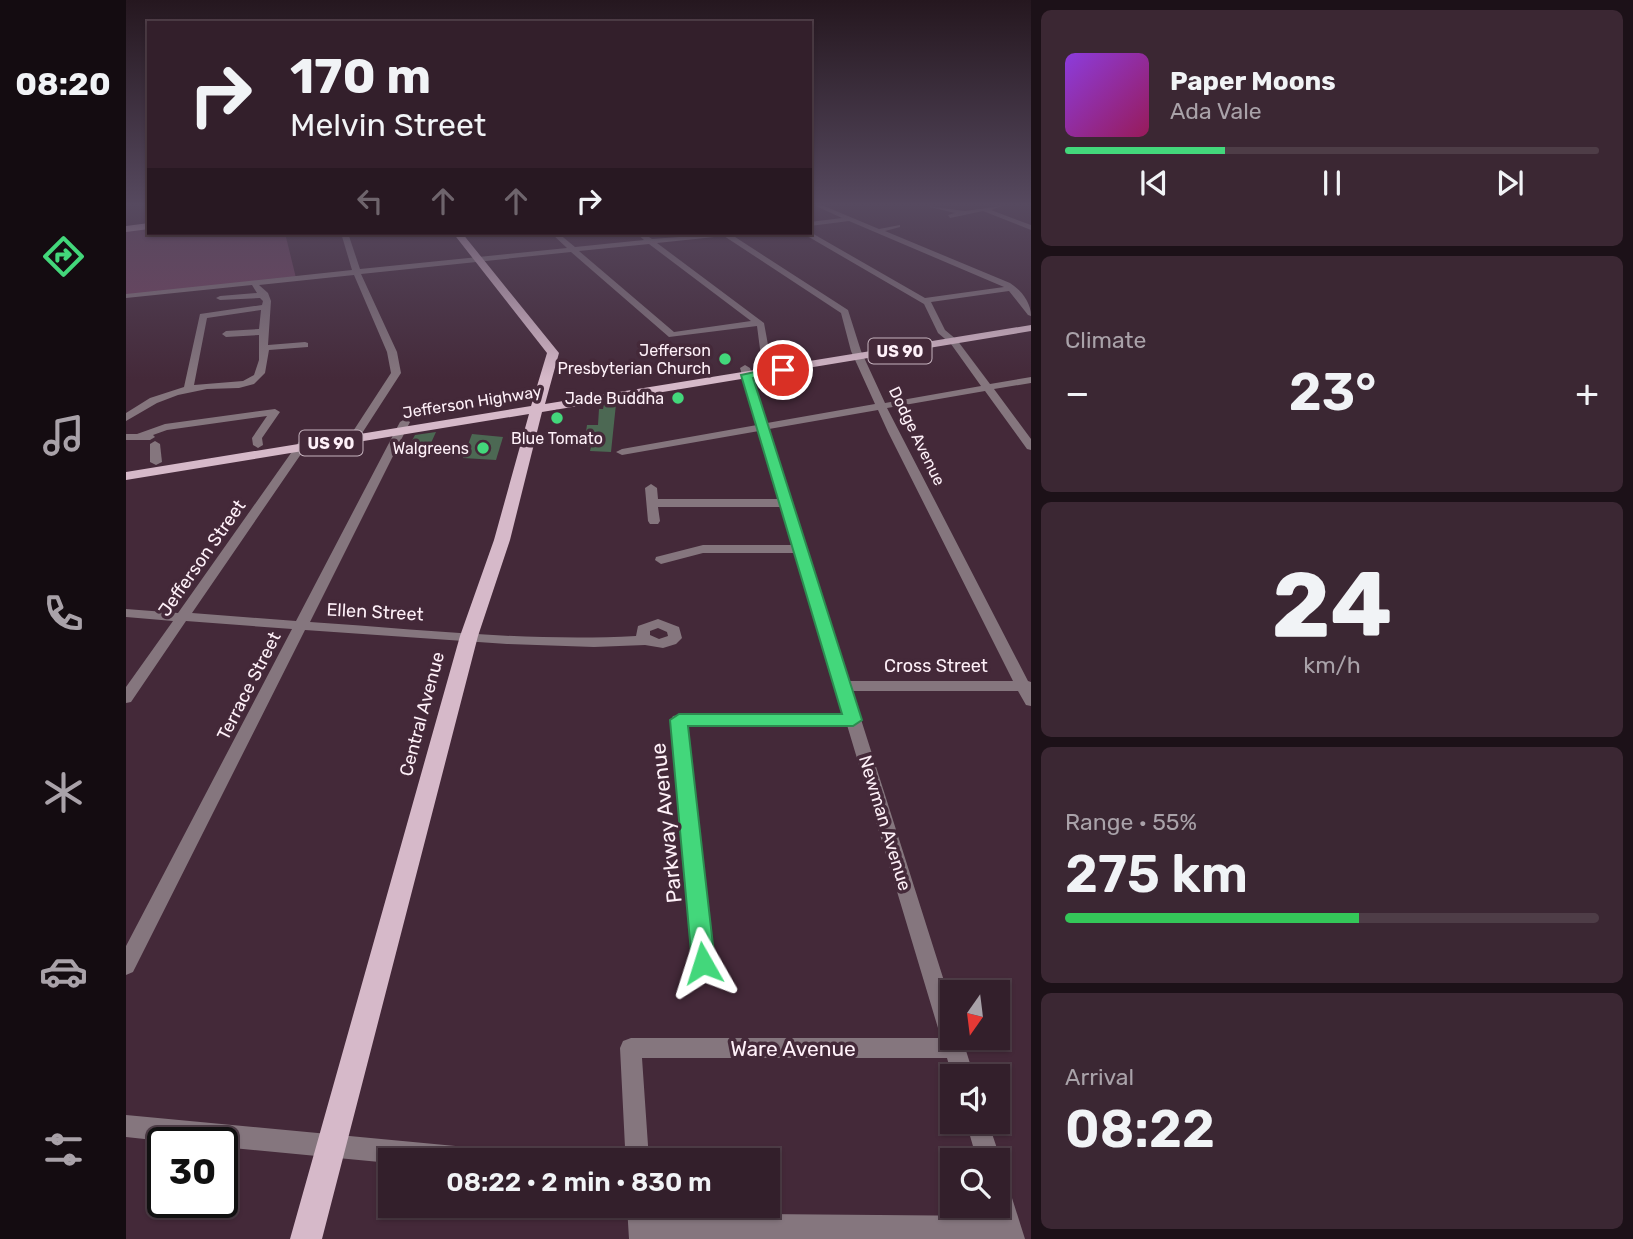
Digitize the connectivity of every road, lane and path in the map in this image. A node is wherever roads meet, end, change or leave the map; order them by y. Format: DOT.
graph roads {
  1 [pos="354,264"];
  2 [pos="442,264"];
  3 [pos="481,264"];
  4 [pos="589,264"];
  5 [pos="681,264"];
  6 [pos="771,264"];
  7 [pos="859,264"];
  8 [pos="955,264"];
  9 [pos="357,273"];
  10 [pos="254,283"];
  11 [pos="1012,288"];
  12 [pos="265,295"];
  13 [pos="126,296"];
  14 [pos="220,298"];
  15 [pos="924,301"];
  16 [pos="264,307"];
  17 [pos="1031,313"];
  18 [pos="1031,321"];
  19 [pos="759,323"];
  20 [pos="1031,328"];
  21 [pos="261,332"];
  22 [pos="226,334"];
  23 [pos="951,339"];
  24 [pos="305,345"];
  25 [pos="264,348"];
  26 [pos="858,354"];
  27 [pos="767,369"];
  28 [pos="746,372"];
  29 [pos="1031,380"];
  30 [pos="988,387"];
  31 [pos="188,391"];
  32 [pos="538,405"];
  33 [pos="881,407"];
  34 [pos="126,418"];
  35 [pos="404,427"];
  36 [pos="763,427"];
  37 [pos="355,434"];
  38 [pos="142,435"];
  39 [pos="126,437"];
  40 [pos="304,442"];
  41 [pos="258,445"];
  42 [pos="1031,447"];
  43 [pos="622,452"];
  44 [pos="156,462"];
  45 [pos="126,467"];
  46 [pos="126,476"];
  47 [pos="650,488"];
  48 [pos="652,503"];
  49 [pos="787,503"];
  50 [pos="654,521"];
  51 [pos="799,549"];
  52 [pos="661,559"];
  53 [pos="126,613"];
  54 [pos="180,618"];
  55 [pos="302,627"];
  56 [pos="469,636"];
  57 [pos="646,640"];
  58 [pos="842,686"];
  59 [pos="1027,686"];
  60 [pos="126,698"];
  61 [pos="1031,701"];
  62 [pos="853,720"];
  63 [pos="703,963"];
  64 [pos="126,966"];
  65 [pos="940,1003"];
  66 [pos="940,1048"];
  67 [pos="126,1126"];
  68 [pos="331,1146"];
  69 [pos="636,1148"];
  70 [pos="378,1150"];
  71 [pos="640,1223"];
  72 [pos="1012,1234"];
  73 [pos="306,1239"];
  1 -- 9 [label="street"];
  2 -- 9 [label="street"];
  3 -- 32 [label="main road, Central Avenue"];
  4 -- 19 [label="street"];
  5 -- 19 [label="street"];
  6 -- 26 [label="street, Dodge Avenue"];
  7 -- 15 [label="street"];
  8 -- 11 [label="street"];
  9 -- 10 [label="street"];
  9 -- 37 [label="street"];
  10 -- 12 [label="street"];
  10 -- 13 [label="street"];
  11 -- 15 [label="street"];
  11 -- 17 [label="street"];
  12 -- 14 [label="street"];
  12 -- 16 [label="street"];
  15 -- 23 [label="street"];
  16 -- 21 [label="street"];
  16 -- 31 [label="street"];
  18 -- 23 [label="main road, Jefferson Highway / US 90"];
  19 -- 27 [label="street"];
  20 -- 23 [label="main road, Jefferson Highway / US 90"];
  21 -- 22 [label="street"];
  21 -- 25 [label="street"];
  23 -- 26 [label="main road, Jefferson Highway / US 90"];
  23 -- 30 [label="street"];
  24 -- 25 [label="street"];
  25 -- 31 [label="street"];
  26 -- 27 [label="main road, Jefferson Highway / US 90"];
  26 -- 33 [label="street, Dodge Avenue"];
  27 -- 28 [label="main road, Jefferson Highway / US 90"];
  28 -- 32 [label="main road, Jefferson Highway / US 90"];
  28 -- 36 [label="street, Newman Avenue"];
  29 -- 30 [label="street"];
  30 -- 33 [label="street"];
  30 -- 42 [label="street"];
  31 -- 34 [label="street"];
  32 -- 35 [label="main road, Jefferson Highway / US 90"];
  32 -- 56 [label="main road, Central Avenue"];
  33 -- 36 [label="street"];
  33 -- 59 [label="street, Dodge Avenue"];
  35 -- 37 [label="main road, Jefferson Highway / US 90"];
  35 -- 55 [label="street, Terrace Street"];
  36 -- 43 [label="street"];
  36 -- 49 [label="street, Newman Avenue"];
  37 -- 40 [label="main road, Jefferson Highway / US 90"];
  38 -- 39 [label="street"];
  38 -- 41 [label="street"];
  38 -- 44 [label="street"];
  40 -- 41 [label="main road, Jefferson Highway / US 90"];
  40 -- 46 [label="main road, Jefferson Highway / US 90"];
  40 -- 54 [label="street, Jefferson Street"];
  41 -- 44 [label="main road, Jefferson Highway / US 90"];
  44 -- 45 [label="main road, Jefferson Highway / US 90"];
  47 -- 48 [label="street"];
  48 -- 49 [label="street"];
  48 -- 50 [label="street"];
  49 -- 51 [label="street, Newman Avenue"];
  51 -- 52 [label="street"];
  51 -- 58 [label="street, Newman Avenue"];
  53 -- 54 [label="street, Ellen Street"];
  54 -- 55 [label="street, Ellen Street"];
  54 -- 60 [label="street, Jefferson Street"];
  55 -- 56 [label="street, Ellen Street"];
  55 -- 64 [label="street, Terrace Street"];
  56 -- 57 [label="street, Ellen Street"];
  56 -- 68 [label="main road, Central Avenue"];
  58 -- 59 [label="street, Cross Street"];
  58 -- 62 [label="street, Newman Avenue"];
  59 -- 61 [label="street, Dodge Avenue"];
  62 -- 63 [label="street, Parkway Avenue"];
  62 -- 65 [label="street, Newman Avenue"];
  66 -- 69 [label="street, Ware Avenue"];
  67 -- 68 [label="street"];
  68 -- 70 [label="street"];
  68 -- 73 [label="main road, Central Avenue"];
  71 -- 72 [label="street"];
}
